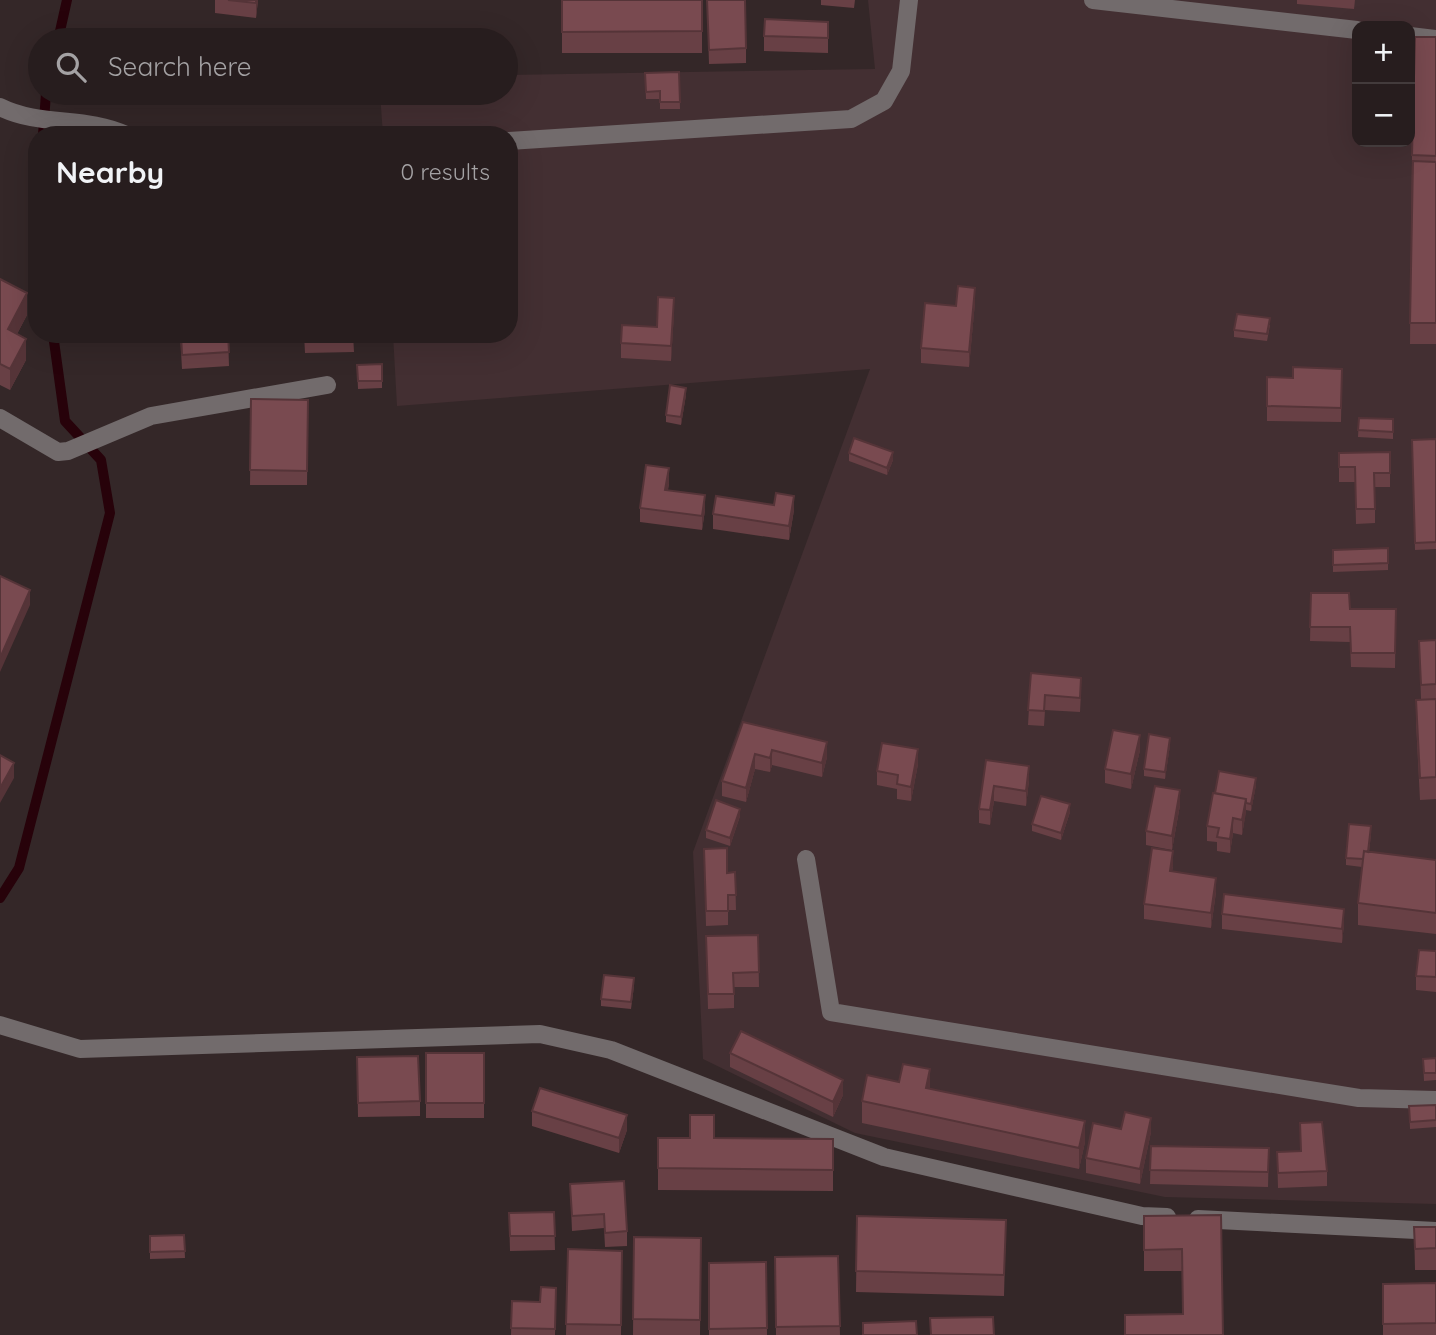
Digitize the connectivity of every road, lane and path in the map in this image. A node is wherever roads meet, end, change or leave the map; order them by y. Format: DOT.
graph roads {
  1 [pos="909,0"];
  2 [pos="1093,0"];
  3 [pos="1352,29"];
  4 [pos="1415,37"];
  5 [pos="1436,39"];
  6 [pos="0,107"];
  7 [pos="94,126"];
  8 [pos="518,140"];
  9 [pos="327,385"];
  10 [pos="0,418"];
  11 [pos="806,859"];
  12 [pos="0,1025"];
  13 [pos="1436,1100"];
  14 [pos="1436,1231"];
  1 -- 8 [label="street"];
  2 -- 3 [label="street"];
  4 -- 5 [label="street"];
  6 -- 7 [label="street"];
  9 -- 10 [label="street"];
  11 -- 13 [label="street"];
  12 -- 14 [label="street"];
}
